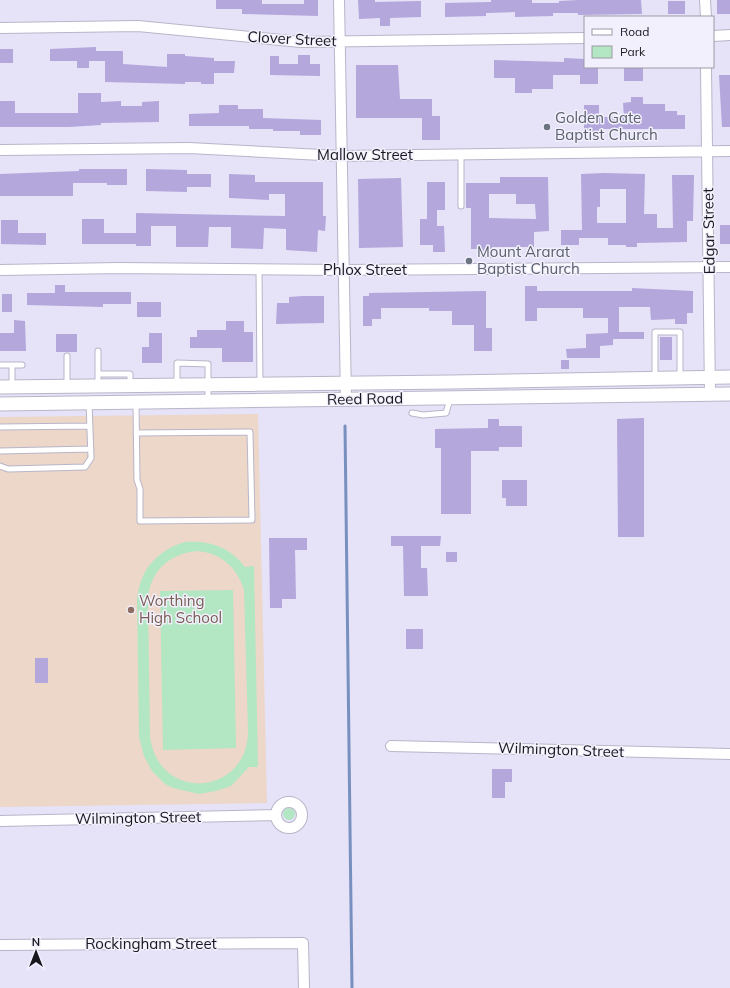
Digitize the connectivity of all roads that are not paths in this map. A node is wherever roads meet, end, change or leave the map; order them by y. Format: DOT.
graph roads {
  1 [pos="339,0"];
  2 [pos="705,0"];
  3 [pos="706,16"];
  4 [pos="0,28"];
  5 [pos="714,36"];
  6 [pos="730,36"];
  7 [pos="584,38"];
  8 [pos="339,42"];
  9 [pos="706,68"];
  10 [pos="0,150"];
  11 [pos="730,151"];
  12 [pos="707,152"];
  13 [pos="461,154"];
  14 [pos="341,156"];
  15 [pos="461,206"];
  16 [pos="710,267"];
  17 [pos="730,267"];
  18 [pos="0,270"];
  19 [pos="259,270"];
  20 [pos="343,270"];
  21 [pos="98,351"];
  22 [pos="67,356"];
  23 [pos="0,365"];
  24 [pos="12,365"];
  25 [pos="22,365"];
  26 [pos="710,377"];
  27 [pos="730,377"];
  28 [pos="655,378"];
  29 [pos="680,378"];
  30 [pos="98,380"];
  31 [pos="583,380"];
  32 [pos="451,382"];
  33 [pos="260,384"];
  34 [pos="345,384"];
  35 [pos="177,385"];
  36 [pos="208,385"];
  37 [pos="67,386"];
  38 [pos="6,387"];
  39 [pos="710,394"];
  40 [pos="730,394"];
  41 [pos="451,396"];
  42 [pos="584,396"];
  43 [pos="346,399"];
  44 [pos="208,402"];
  45 [pos="89,403"];
  46 [pos="136,403"];
  47 [pos="0,404"];
  48 [pos="412,413"];
  49 [pos="90,426"];
  50 [pos="0,427"];
  51 [pos="136,433"];
  52 [pos="91,449"];
  53 [pos="0,451"];
  54 [pos="0,466"];
  55 [pos="391,746"];
  56 [pos="730,754"];
  57 [pos="276,815"];
  58 [pos="0,821"];
  59 [pos="0,945"];
  60 [pos="304,988"];
  1 -- 8 [label="street"];
  2 -- 3 [label="street"];
  4 -- 8 [label="street, Clover Street"];
  5 -- 6 [label="street"];
  7 -- 8 [label="street, Clover Street"];
  8 -- 14 [label="street"];
  9 -- 12 [label="street, Edgar Street"];
  10 -- 14 [label="street, Mallow Street"];
  11 -- 12 [label="street, Mallow Street"];
  12 -- 13 [label="street, Mallow Street"];
  12 -- 16 [label="street, Edgar Street"];
  13 -- 14 [label="street, Mallow Street"];
  13 -- 15 [label="lane"];
  14 -- 20 [label="street"];
  16 -- 17 [label="street, Phlox Street"];
  16 -- 20 [label="street, Phlox Street"];
  16 -- 26 [label="street, Edgar Street"];
  18 -- 19 [label="street, Phlox Street"];
  19 -- 20 [label="street, Phlox Street"];
  19 -- 33 [label="lane"];
  20 -- 34 [label="street"];
  21 -- 30 [label="lane"];
  22 -- 37 [label="lane"];
  23 -- 24 [label="lane"];
  24 -- 25 [label="lane"];
  24 -- 38 [label="lane"];
  26 -- 27 [label="street, Reed Road"];
  26 -- 29 [label="street, Reed Road"];
  26 -- 39 [label="street, Edgar Street"];
  28 -- 29 [label="street, Reed Road"];
  28 -- 29 [label="lane"];
  28 -- 31 [label="street, Reed Road"];
  30 -- 35 [label="street, Reed Road"];
  30 -- 37 [label="street, Reed Road"];
  31 -- 32 [label="street, Reed Road"];
  31 -- 42 [label="street"];
  32 -- 34 [label="street, Reed Road"];
  32 -- 41 [label="street"];
  33 -- 34 [label="street, Reed Road"];
  33 -- 36 [label="street, Reed Road"];
  34 -- 43 [label="street"];
  35 -- 36 [label="street, Reed Road"];
  35 -- 36 [label="lane"];
  36 -- 44 [label="lane"];
  37 -- 38 [label="street, Reed Road"];
  39 -- 40 [label="street, Reed Road"];
  39 -- 42 [label="street, Reed Road"];
  41 -- 42 [label="street, Reed Road"];
  41 -- 43 [label="street, Reed Road"];
  41 -- 48 [label="lane"];
  43 -- 44 [label="street, Reed Road"];
  44 -- 46 [label="street, Reed Road"];
  45 -- 46 [label="street, Reed Road"];
  45 -- 47 [label="street, Reed Road"];
  45 -- 49 [label="lane"];
  46 -- 51 [label="lane"];
  49 -- 50 [label="lane"];
  49 -- 52 [label="lane"];
  51 -- 51 [label="lane"];
  52 -- 53 [label="lane"];
  52 -- 54 [label="lane"];
  55 -- 56 [label="street, Wilmington Street"];
  57 -- 58 [label="street, Wilmington Street"];
  59 -- 60 [label="street, Rockingham Street"];
}
